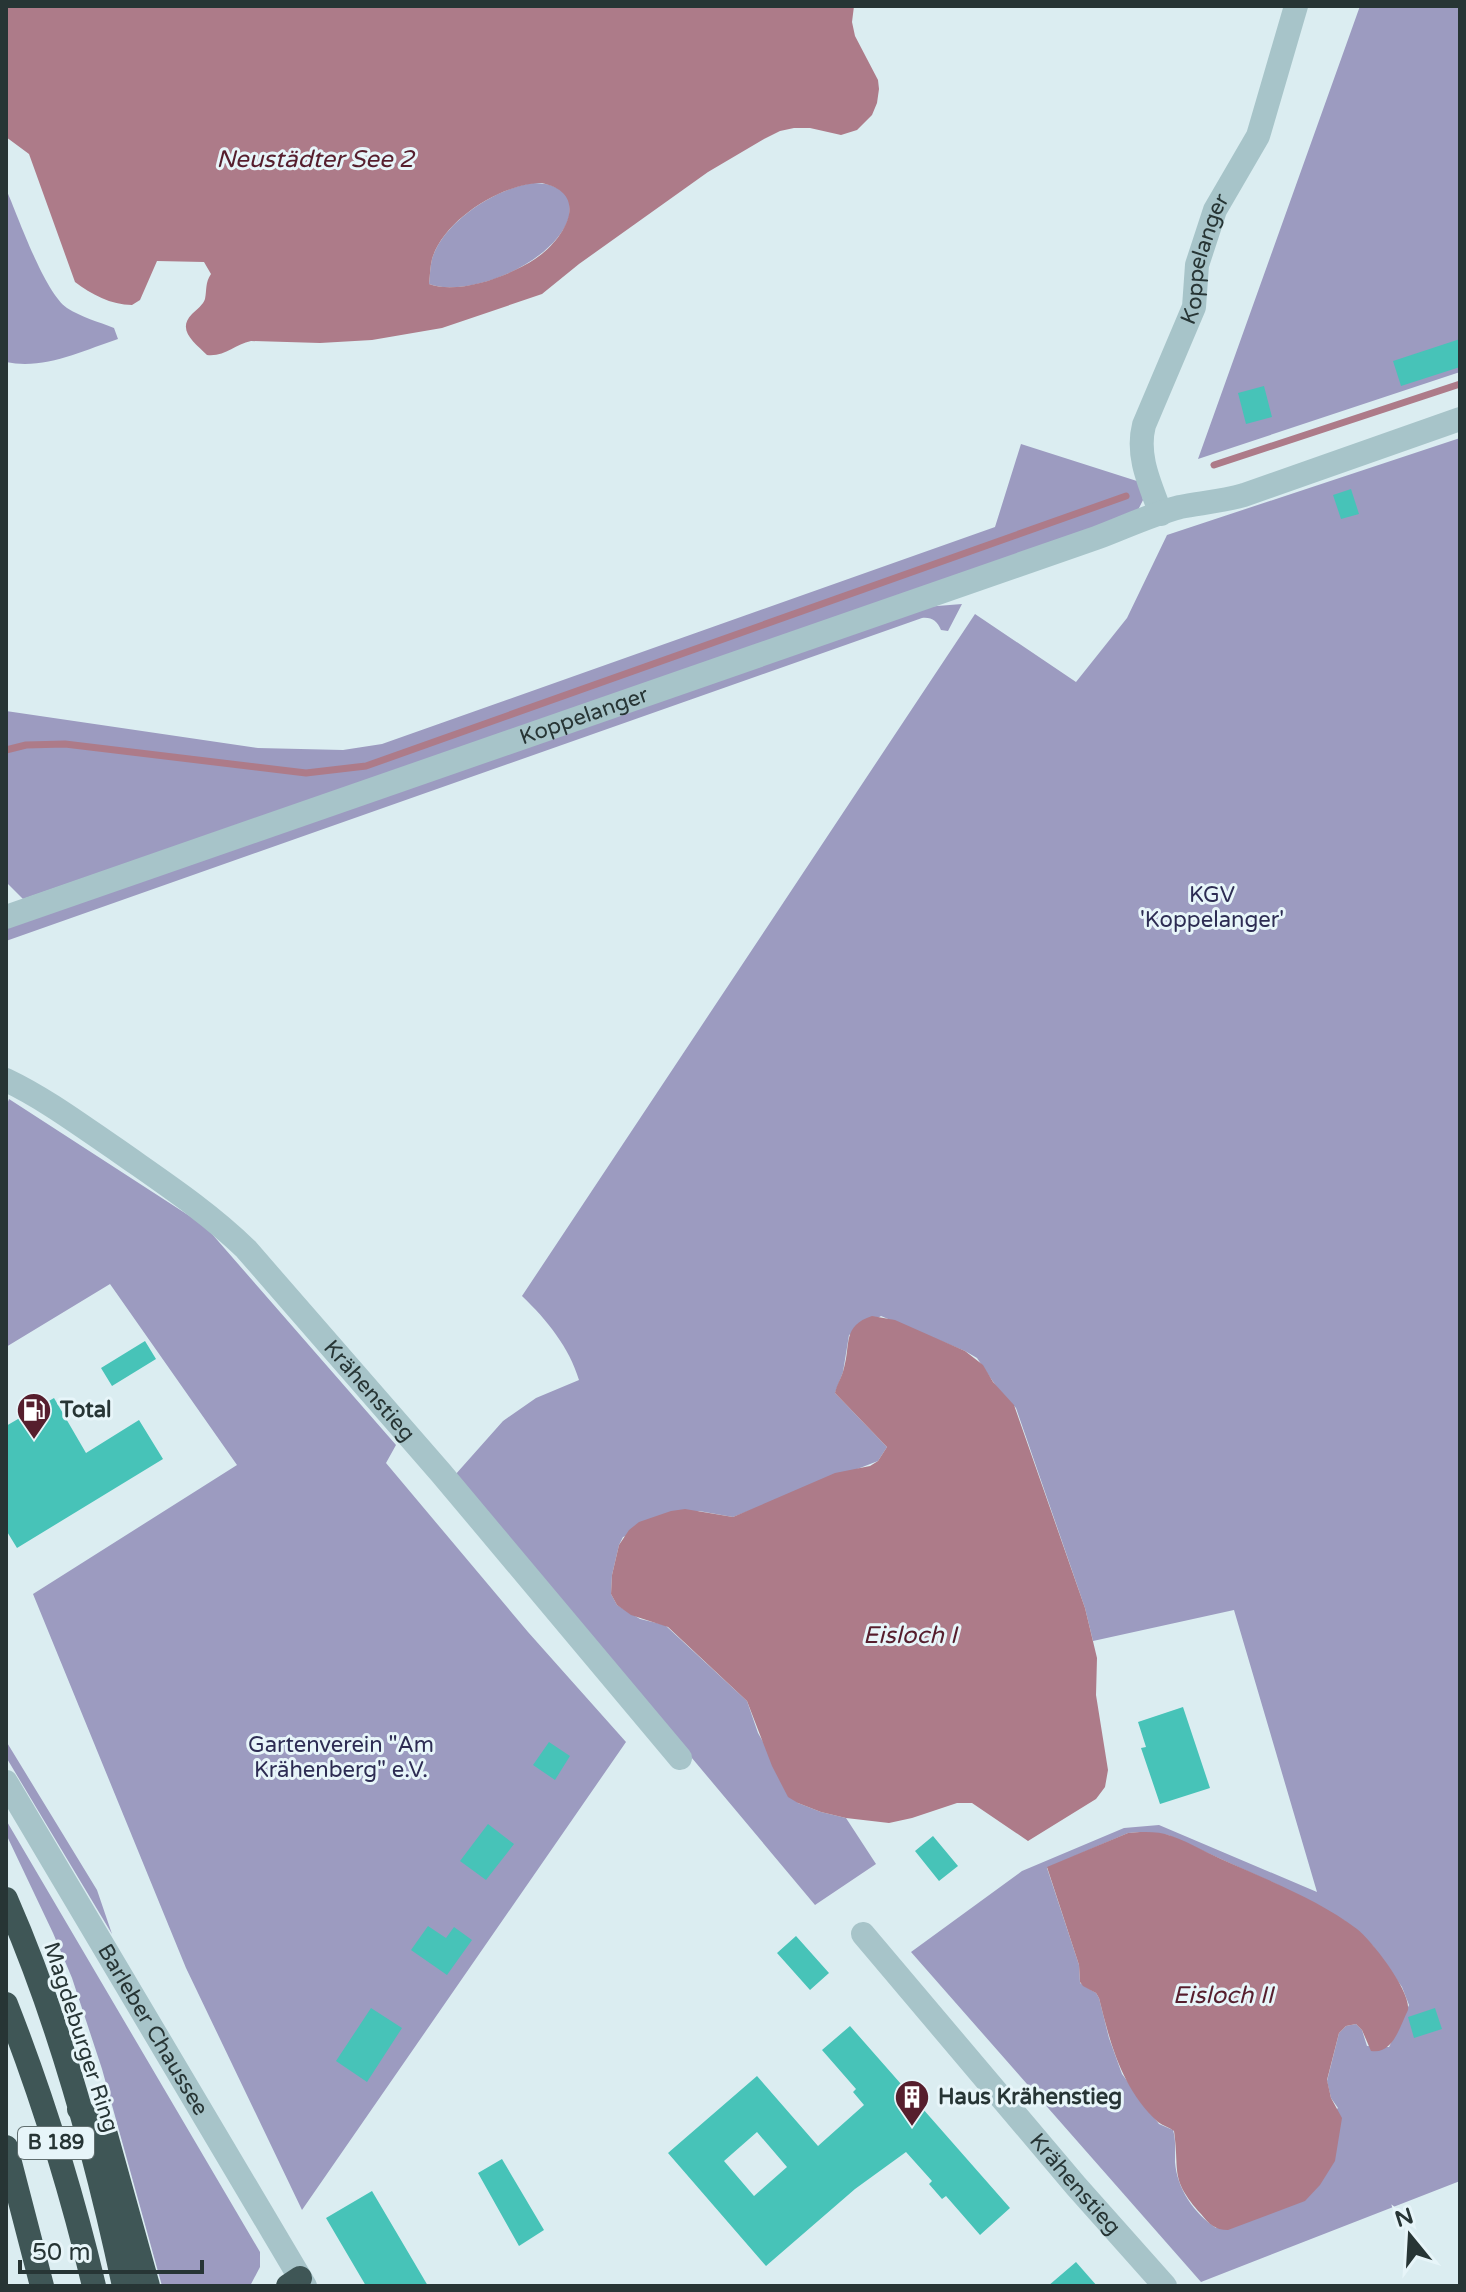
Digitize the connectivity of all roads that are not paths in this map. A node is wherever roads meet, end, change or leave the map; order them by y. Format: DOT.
graph roads {
  1 [pos="1296,6"];
  2 [pos="1460,419"];
  3 [pos="1161,514"];
  4 [pos="6,917"];
  5 [pos="6,1080"];
  6 [pos="680,1758"];
  7 [pos="6,1782"];
  8 [pos="6,1899"];
  9 [pos="863,1934"];
  10 [pos="6,2004"];
  11 [pos="78,2108"];
  12 [pos="6,2147"];
  13 [pos="298,2283"];
  14 [pos="42,2286"];
  15 [pos="94,2286"];
  16 [pos="124,2286"];
  17 [pos="148,2286"];
  18 [pos="1165,2286"];
  1 -- 3 [label="street, Koppelanger"];
  2 -- 3 [label="street, Koppelanger"];
  3 -- 4 [label="street, Koppelanger"];
  5 -- 6 [label="street, Krähenstieg"];
  7 -- 13 [label="street, Barleber Chaussee"];
  8 -- 11 [label="highway, Magdeburger Ring / B 189"];
  9 -- 18 [label="street, Krähenstieg"];
  10 -- 15 [label="highway, B 189"];
  11 -- 16 [label="highway, Magdeburger Ring / B 189"];
  11 -- 17 [label="highway"];
  12 -- 14 [label="highway"];
}
